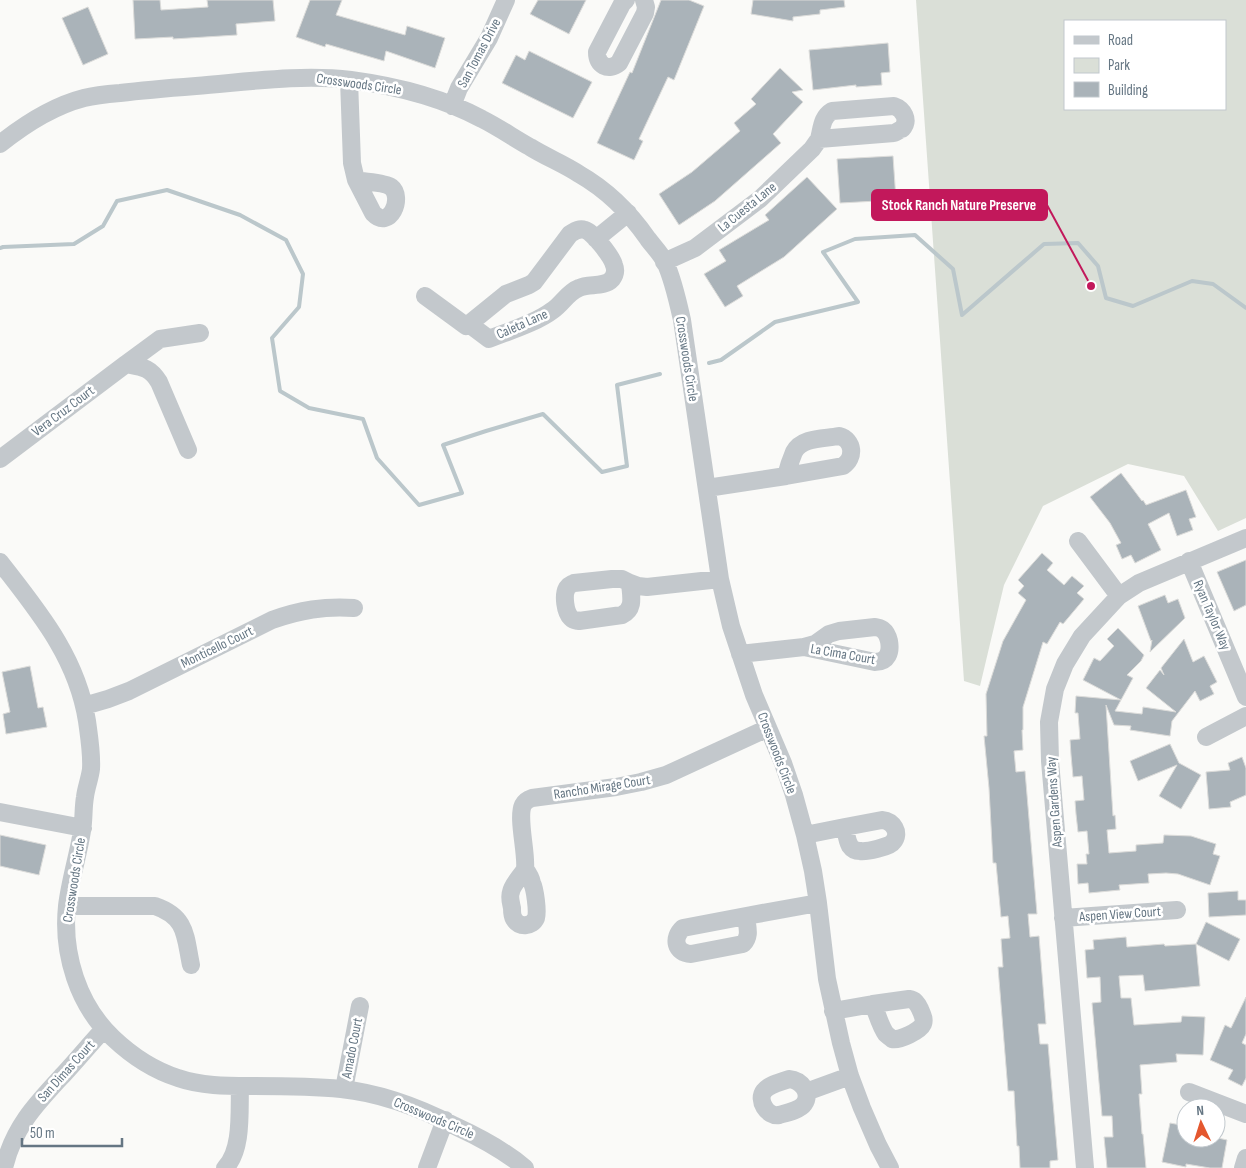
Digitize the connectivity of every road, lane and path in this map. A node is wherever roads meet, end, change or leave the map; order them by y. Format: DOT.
graph roads {
  1 [pos="506,0"];
  2 [pos="626,0"];
  3 [pos="644,0"];
  4 [pos="349,80"];
  5 [pos="452,106"];
  6 [pos="819,138"];
  7 [pos="0,144"];
  8 [pos="356,180"];
  9 [pos="628,213"];
  10 [pos="596,239"];
  11 [pos="664,262"];
  12 [pos="425,296"];
  13 [pos="469,324"];
  14 [pos="200,333"];
  15 [pos="126,364"];
  16 [pos="188,450"];
  17 [pos="0,458"];
  18 [pos="786,476"];
  19 [pos="707,488"];
  20 [pos="1246,538"];
  21 [pos="1078,541"];
  22 [pos="0,562"];
  23 [pos="1189,562"];
  24 [pos="720,580"];
  25 [pos="630,583"];
  26 [pos="1119,596"];
  27 [pos="354,608"];
  28 [pos="804,647"];
  29 [pos="740,654"];
  30 [pos="1246,697"];
  31 [pos="84,706"];
  32 [pos="1246,716"];
  33 [pos="768,728"];
  34 [pos="1206,737"];
  35 [pos="0,812"];
  36 [pos="845,827"];
  37 [pos="83,828"];
  38 [pos="805,835"];
  39 [pos="525,868"];
  40 [pos="818,903"];
  41 [pos="67,906"];
  42 [pos="1177,910"];
  43 [pos="746,916"];
  44 [pos="1063,918"];
  45 [pos="191,965"];
  46 [pos="873,1004"];
  47 [pos="360,1006"];
  48 [pos="833,1011"];
  49 [pos="104,1029"];
  50 [pos="850,1076"];
  51 [pos="240,1086"];
  52 [pos="344,1089"];
  53 [pos="806,1092"];
  54 [pos="1188,1092"];
  55 [pos="1246,1114"];
  56 [pos="444,1120"];
  57 [pos="1246,1158"];
  58 [pos="4,1168"];
  59 [pos="225,1168"];
  60 [pos="427,1168"];
  61 [pos="525,1168"];
  62 [pos="890,1168"];
  63 [pos="1085,1168"];
  64 [pos="1243,1168"];
  1 -- 5 [label="street, San Tomas Drive"];
  2 -- 3 [label="street"];
  4 -- 5 [label="street, Crosswoods Circle"];
  4 -- 7 [label="street, Crosswoods Circle"];
  4 -- 8 [label="street"];
  5 -- 9 [label="street, Crosswoods Circle"];
  6 -- 11 [label="street, La Cuesta Lane"];
  9 -- 10 [label="street"];
  9 -- 11 [label="street, Crosswoods Circle"];
  10 -- 13 [label="street, Caleta Lane"];
  10 -- 13 [label="street, Caleta Lane"];
  11 -- 19 [label="street, Crosswoods Circle"];
  12 -- 13 [label="street, Caleta Lane"];
  14 -- 15 [label="street, Vera Cruz Court"];
  15 -- 16 [label="street"];
  15 -- 17 [label="street, Vera Cruz Court"];
  18 -- 19 [label="street"];
  19 -- 24 [label="street, Crosswoods Circle"];
  20 -- 23 [label="street, Aspen Gardens Way"];
  21 -- 26 [label="street"];
  22 -- 31 [label="street, Crosswoods Circle"];
  23 -- 26 [label="street, Aspen Gardens Way"];
  23 -- 30 [label="street, Ryan Taylor Way"];
  24 -- 25 [label="street"];
  24 -- 29 [label="street, Crosswoods Circle"];
  26 -- 44 [label="street, Aspen Gardens Way"];
  27 -- 31 [label="street, Monticello Court"];
  28 -- 29 [label="street, La Cima Court"];
  29 -- 33 [label="street, Crosswoods Circle"];
  31 -- 37 [label="street, Crosswoods Circle"];
  32 -- 34 [label="street"];
  33 -- 38 [label="street, Crosswoods Circle"];
  33 -- 39 [label="street, Rancho Mirage Court"];
  35 -- 37 [label="street"];
  36 -- 38 [label="street"];
  37 -- 41 [label="street, Crosswoods Circle"];
  38 -- 40 [label="street, Crosswoods Circle"];
  40 -- 43 [label="street"];
  40 -- 48 [label="street, Crosswoods Circle"];
  41 -- 45 [label="street"];
  41 -- 49 [label="street, Crosswoods Circle"];
  42 -- 44 [label="street, Aspen View Court"];
  44 -- 63 [label="street, Aspen Gardens Way"];
  46 -- 48 [label="street"];
  47 -- 52 [label="street, Amado Court"];
  48 -- 50 [label="street, Crosswoods Circle"];
  49 -- 51 [label="street, Crosswoods Circle"];
  49 -- 58 [label="street, San Dimas Court"];
  50 -- 53 [label="street"];
  50 -- 62 [label="street, Crosswoods Circle"];
  51 -- 52 [label="street, Crosswoods Circle"];
  51 -- 59 [label="street"];
  52 -- 56 [label="street, Crosswoods Circle"];
  54 -- 55 [label="street"];
  56 -- 60 [label="street"];
  56 -- 61 [label="street, Crosswoods Circle"];
  57 -- 64 [label="street"];
}
